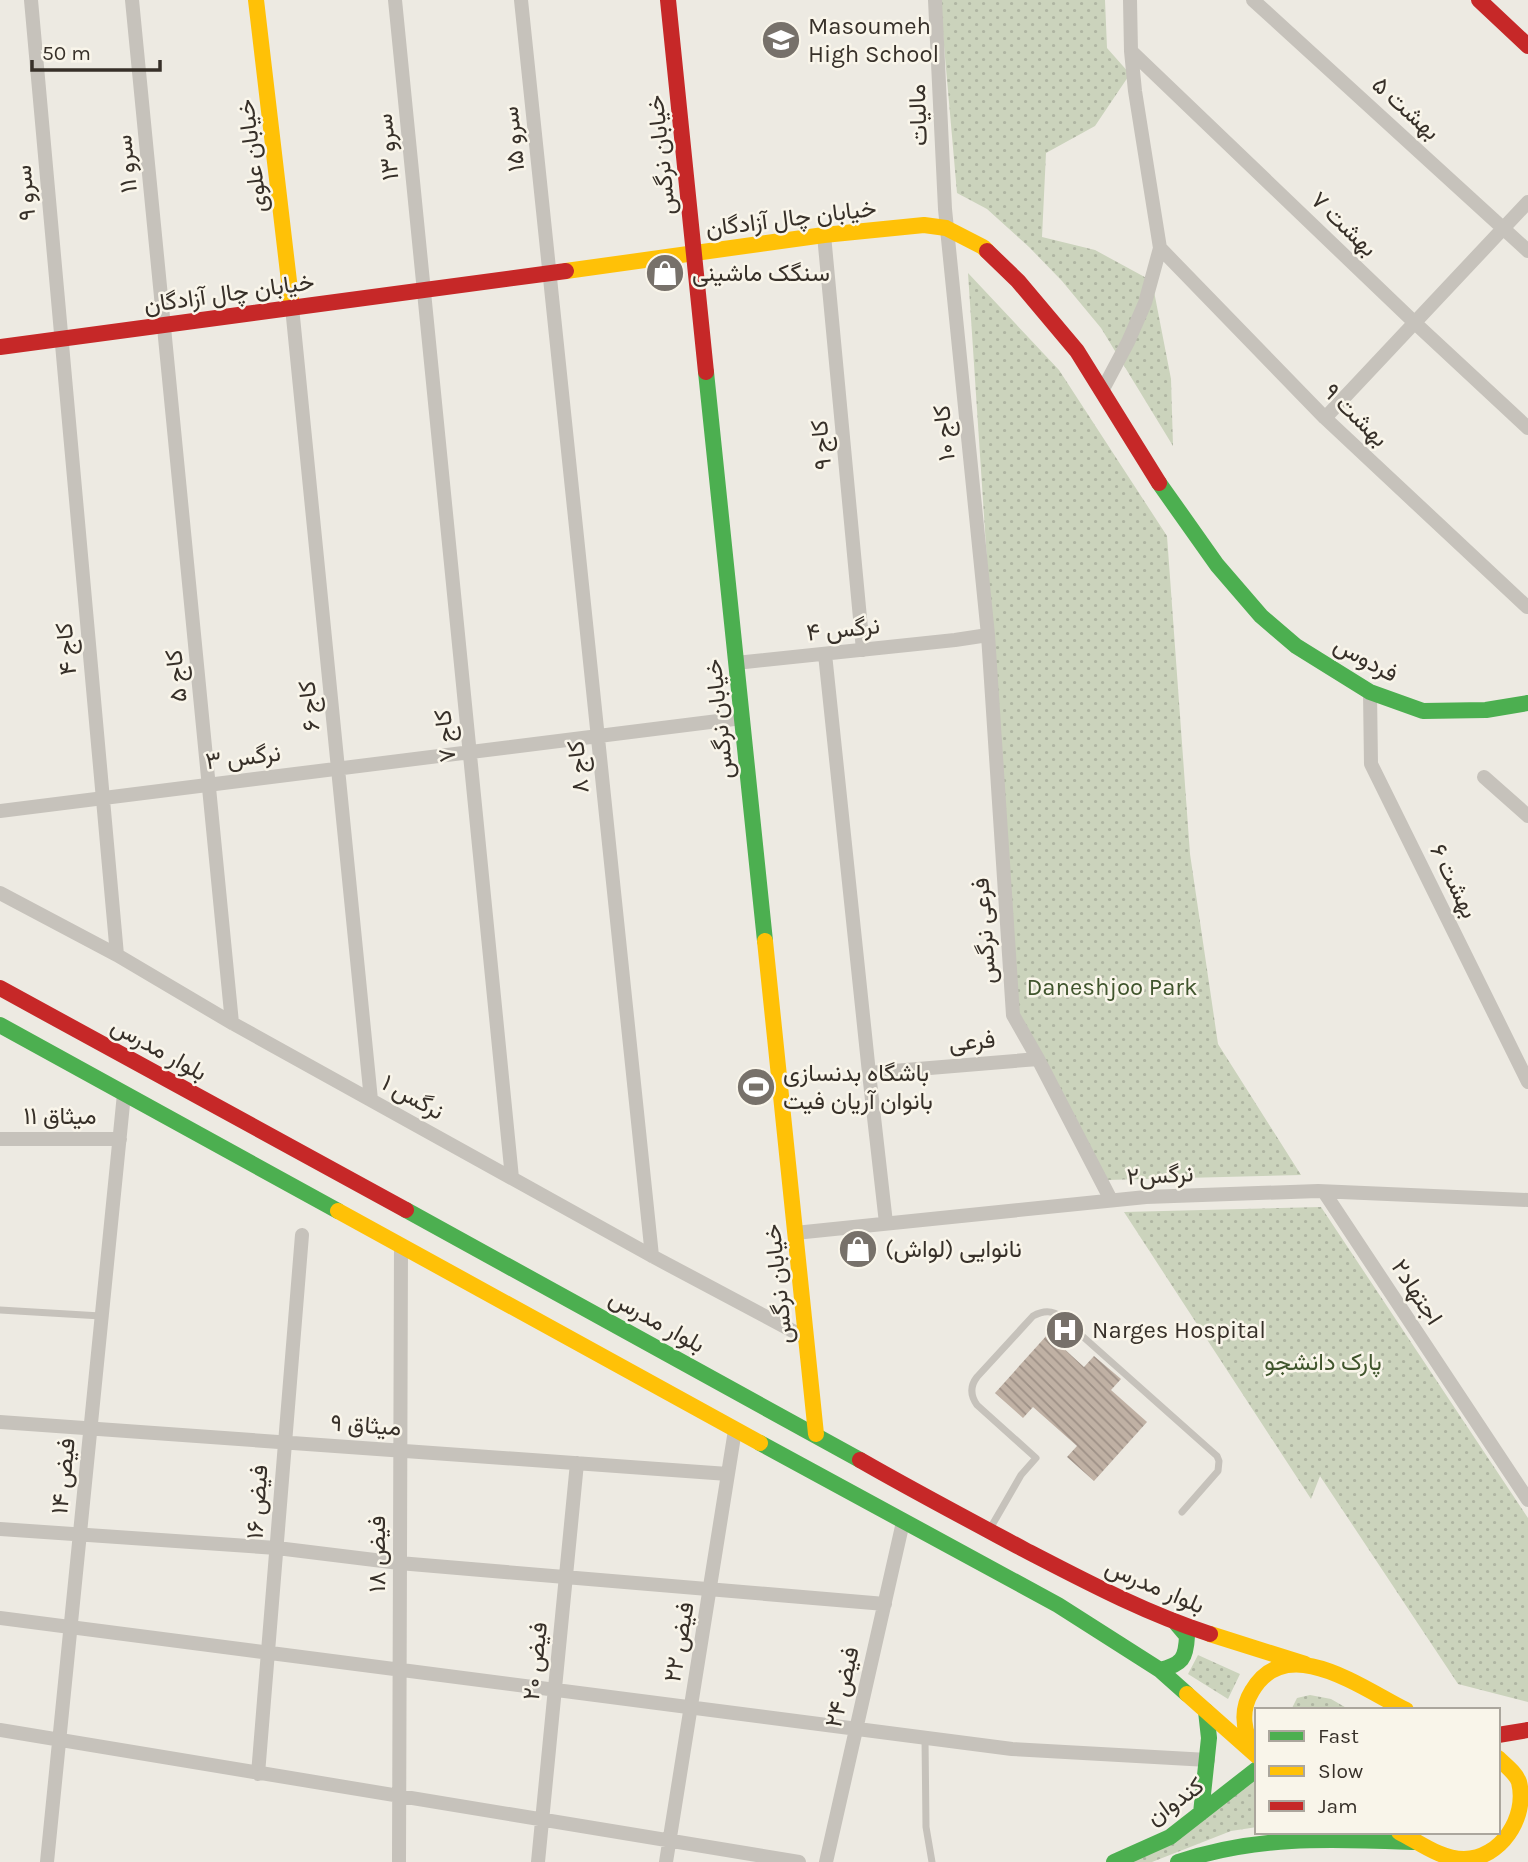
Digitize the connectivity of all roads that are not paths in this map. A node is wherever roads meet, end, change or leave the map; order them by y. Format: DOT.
graph roads {
  1 [pos="31,0"];
  2 [pos="132,0"];
  3 [pos="256,0"];
  4 [pos="395,0"];
  5 [pos="521,0"];
  6 [pos="668,0"];
  7 [pos="935,0"];
  8 [pos="1130,0"];
  9 [pos="1253,0"];
  10 [pos="1479,0"];
  11 [pos="1528,46"];
  12 [pos="1131,51"];
  13 [pos="1528,202"];
  14 [pos="946,228"];
  15 [pos="1504,228"];
  16 [pos="824,235"];
  17 [pos="1160,248"];
  18 [pos="1528,251"];
  19 [pos="694,254"];
  20 [pos="550,273"];
  21 [pos="424,290"];
  22 [pos="292,307"];
  23 [pos="1415,323"];
  24 [pos="164,324"];
  25 [pos="61,339"];
  26 [pos="0,347"];
  27 [pos="1102,391"];
  28 [pos="1325,418"];
  29 [pos="1528,428"];
  30 [pos="1217,565"];
  31 [pos="1527,607"];
  32 [pos="988,635"];
  33 [pos="863,650"];
  34 [pos="825,654"];
  35 [pos="736,663"];
  36 [pos="1370,692"];
  37 [pos="1528,703"];
  38 [pos="742,718"];
  39 [pos="598,736"];
  40 [pos="469,752"];
  41 [pos="338,768"];
  42 [pos="1484,777"];
  43 [pos="209,785"];
  44 [pos="103,798"];
  45 [pos="0,811"];
  46 [pos="1528,816"];
  47 [pos="0,893"];
  48 [pos="117,954"];
  49 [pos="0,988"];
  50 [pos="232,1023"];
  51 [pos="0,1026"];
  52 [pos="1038,1059"];
  53 [pos="869,1073"];
  54 [pos="1528,1082"];
  55 [pos="124,1094"];
  56 [pos="371,1100"];
  57 [pos="0,1139"];
  58 [pos="120,1139"];
  59 [pos="512,1178"];
  60 [pos="1324,1192"];
  61 [pos="1111,1200"];
  62 [pos="1526,1200"];
  63 [pos="1528,1214"];
  64 [pos="886,1223"];
  65 [pos="795,1233"];
  66 [pos="302,1235"];
  67 [pos="401,1247"];
  68 [pos="652,1256"];
  69 [pos="0,1310"];
  70 [pos="102,1316"];
  71 [pos="806,1338"];
  72 [pos="0,1422"];
  73 [pos="90,1428"];
  74 [pos="736,1430"];
  75 [pos="816,1434"];
  76 [pos="285,1443"];
  77 [pos="401,1451"];
  78 [pos="577,1464"];
  79 [pos="728,1475"];
  80 [pos="1528,1500"];
  81 [pos="1182,1512"];
  82 [pos="903,1522"];
  83 [pos="0,1529"];
  84 [pos="989,1531"];
  85 [pos="80,1536"];
  86 [pos="277,1548"];
  87 [pos="399,1563"];
  88 [pos="566,1577"];
  89 [pos="711,1589"];
  90 [pos="885,1604"];
  91 [pos="0,1618"];
  92 [pos="1176,1623"];
  93 [pos="71,1627"];
  94 [pos="268,1652"];
  95 [pos="1305,1664"];
  96 [pos="400,1670"];
  97 [pos="1160,1670"];
  98 [pos="555,1690"];
  99 [pos="691,1708"];
  100 [pos="1402,1708"];
  101 [pos="1206,1711"];
  102 [pos="856,1729"];
  103 [pos="0,1730"];
  104 [pos="1528,1731"];
  105 [pos="1500,1735"];
  106 [pos="925,1738"];
  107 [pos="59,1740"];
  108 [pos="1255,1753"];
  109 [pos="1255,1754"];
  110 [pos="1208,1760"];
  111 [pos="1500,1760"];
  112 [pos="1255,1771"];
  113 [pos="258,1773"];
  114 [pos="1525,1793"];
  115 [pos="399,1796"];
  116 [pos="1201,1813"];
  117 [pos="542,1819"];
  118 [pos="1403,1834"];
  119 [pos="670,1841"];
  120 [pos="1419,1842"];
  121 [pos="1486,1860"];
  122 [pos="47,1862"];
  123 [pos="399,1862"];
  124 [pos="538,1862"];
  125 [pos="666,1862"];
  126 [pos="799,1862"];
  127 [pos="826,1862"];
  128 [pos="932,1862"];
  129 [pos="1114,1862"];
  130 [pos="1178,1862"];
  1 -- 25 [label="street, سرو ۹"];
  2 -- 24 [label="street, سرو ۱۱"];
  3 -- 22 [label="main road, خیابان علوی"];
  4 -- 21 [label="street, سرو ۱۳"];
  5 -- 20 [label="street, سرو ۱۵"];
  6 -- 19 [label="main road, خیابان نرگس"];
  7 -- 14 [label="street, مالیات"];
  8 -- 12 [label="street"];
  9 -- 15 [label="street, بهشت ۵"];
  10 -- 11 [label="main road"];
  12 -- 17 [label="street"];
  12 -- 23 [label="street, بهشت ۷"];
  13 -- 15 [label="street"];
  14 -- 16 [label="main road, خیابان چال آزادگان"];
  14 -- 27 [label="main road, خیابان چال آزادگان"];
  14 -- 32 [label="street, کاج ۱۰"];
  15 -- 18 [label="street, بهشت ۵"];
  15 -- 23 [label="street"];
  16 -- 19 [label="main road, خیابان چال آزادگان"];
  16 -- 33 [label="street, کاج ۹"];
  17 -- 27 [label="street"];
  17 -- 28 [label="street, بهشت ۹"];
  19 -- 20 [label="main road, خیابان چال آزادگان"];
  19 -- 35 [label="main road, خیابان نرگس"];
  20 -- 21 [label="main road, خیابان چال آزادگان"];
  20 -- 39 [label="street, کاج ۸"];
  21 -- 22 [label="main road, خیابان چال آزادگان"];
  21 -- 40 [label="street, کاج ۷"];
  22 -- 24 [label="main road, خیابان چال آزادگان"];
  22 -- 41 [label="street, کاج ۶"];
  23 -- 28 [label="street"];
  23 -- 29 [label="street, بهشت ۷"];
  24 -- 25 [label="main road, خیابان چال آزادگان"];
  24 -- 43 [label="street, کاج ۵"];
  25 -- 26 [label="main road, خیابان چال آزادگان"];
  25 -- 44 [label="street, کاج ۴"];
  27 -- 30 [label="main road, خیابان چال آزادگان"];
  28 -- 31 [label="street, بهشت ۹"];
  30 -- 36 [label="main road, فردوس"];
  32 -- 33 [label="street, نرگس ۴"];
  32 -- 52 [label="street, فرعی نرگس"];
  33 -- 34 [label="street, نرگس ۴"];
  34 -- 35 [label="street, نرگس ۴"];
  34 -- 53 [label="street"];
  35 -- 38 [label="main road, خیابان نرگس"];
  36 -- 37 [label="main road, فردوس"];
  36 -- 54 [label="street, بهشت ۶"];
  38 -- 39 [label="street, نرگس ۳"];
  38 -- 65 [label="main road, خیابان نرگس"];
  39 -- 40 [label="street, نرگس ۳"];
  39 -- 68 [label="street, کاج ۸"];
  40 -- 41 [label="street, نرگس ۳"];
  40 -- 59 [label="street, کاج ۷"];
  41 -- 43 [label="street, نرگس ۳"];
  41 -- 56 [label="street, کاج ۶"];
  42 -- 46 [label="street"];
  43 -- 44 [label="street, نرگس ۳"];
  43 -- 50 [label="street, کاج ۵"];
  44 -- 45 [label="street, نرگس ۳"];
  44 -- 48 [label="street, کاج ۴"];
  47 -- 48 [label="street, نرگس ۱"];
  48 -- 50 [label="street, نرگس ۱"];
  49 -- 75 [label="main road, بلوار مدرس"];
  50 -- 56 [label="street, نرگس ۱"];
  51 -- 55 [label="main road"];
  52 -- 53 [label="street, فرعی"];
  52 -- 61 [label="street, فرعی نرگس"];
  53 -- 64 [label="street"];
  55 -- 58 [label="street, فیض ۱۴"];
  55 -- 67 [label="main road"];
  56 -- 59 [label="street, نرگس ۱"];
  57 -- 58 [label="street, میثاق ۱۱"];
  58 -- 70 [label="street, فیض ۱۴"];
  59 -- 68 [label="street, نرگس ۱"];
  60 -- 61 [label="street, نرگس۲"];
  60 -- 62 [label="street, نرگس۲"];
  60 -- 80 [label="street, اجتهاد۲"];
  61 -- 64 [label="street, نرگس۲"];
  62 -- 63 [label="street"];
  64 -- 65 [label="street, نرگس۲"];
  65 -- 71 [label="main road, خیابان نرگس"];
  66 -- 76 [label="street, فیض ۱۶"];
  67 -- 74 [label="main road"];
  67 -- 77 [label="street, فیض ۱۸"];
  68 -- 71 [label="street, نرگس ۱"];
  69 -- 70 [label="lane"];
  70 -- 73 [label="street, فیض ۱۴"];
  71 -- 75 [label="main road, خیابان نرگس"];
  72 -- 73 [label="street, میثاق ۹"];
  73 -- 76 [label="street, میثاق ۹"];
  73 -- 85 [label="street, فیض ۱۴"];
  74 -- 79 [label="street, فیض ۲۲"];
  74 -- 82 [label="main road"];
  75 -- 84 [label="main road, بلوار مدرس"];
  76 -- 77 [label="street, میثاق ۹"];
  76 -- 86 [label="street, فیض ۱۶"];
  77 -- 78 [label="street, میثاق ۹"];
  77 -- 87 [label="street, فیض ۱۸"];
  78 -- 79 [label="street, میثاق ۹"];
  78 -- 88 [label="street, فیض ۲۰"];
  79 -- 89 [label="street, فیض ۲۲"];
  81 -- 84 [label="lane"];
  82 -- 90 [label="street, فیض ۲۴"];
  82 -- 97 [label="main road"];
  83 -- 85 [label="street"];
  84 -- 92 [label="main road, بلوار مدرس"];
  85 -- 86 [label="street"];
  85 -- 93 [label="street, فیض ۱۴"];
  86 -- 87 [label="street"];
  86 -- 94 [label="street, فیض ۱۶"];
  87 -- 88 [label="street"];
  87 -- 96 [label="street, فیض ۱۸"];
  88 -- 89 [label="street"];
  88 -- 98 [label="street, فیض ۲۰"];
  89 -- 90 [label="street"];
  89 -- 99 [label="street, فیض ۲۲"];
  90 -- 102 [label="street, فیض ۲۴"];
  91 -- 93 [label="street"];
  92 -- 95 [label="main road, بلوار مدرس"];
  92 -- 97 [label="main road"];
  93 -- 94 [label="street"];
  93 -- 107 [label="street, فیض ۱۴"];
  94 -- 96 [label="street"];
  94 -- 113 [label="street, فیض ۱۶"];
  95 -- 100 [label="main road, بلوار مدرس"];
  95 -- 108 [label="main road"];
  96 -- 98 [label="street"];
  96 -- 115 [label="street, فیض ۱۸"];
  97 -- 101 [label="main road"];
  98 -- 99 [label="street"];
  98 -- 117 [label="street, فیض ۲۰"];
  99 -- 102 [label="street"];
  99 -- 119 [label="street, فیض ۲۲"];
  101 -- 109 [label="main road"];
  101 -- 110 [label="main road"];
  102 -- 106 [label="street"];
  102 -- 127 [label="street, فیض ۲۴"];
  103 -- 107 [label="street"];
  104 -- 105 [label="main road"];
  106 -- 110 [label="street"];
  106 -- 128 [label="lane"];
  107 -- 113 [label="street"];
  107 -- 122 [label="street, فیض ۱۴"];
  110 -- 116 [label="main road"];
  111 -- 114 [label="main road"];
  112 -- 116 [label="main road, کندوان"];
  113 -- 115 [label="street"];
  114 -- 121 [label="main road"];
  115 -- 117 [label="street"];
  115 -- 123 [label="street, فیض ۱۸"];
  116 -- 129 [label="main road, کندوان"];
  117 -- 119 [label="street"];
  117 -- 124 [label="street, فیض ۲۰"];
  118 -- 120 [label="main road"];
  119 -- 125 [label="street, فیض ۲۲"];
  119 -- 126 [label="street"];
  120 -- 121 [label="main road"];
  120 -- 130 [label="main road"];
}
